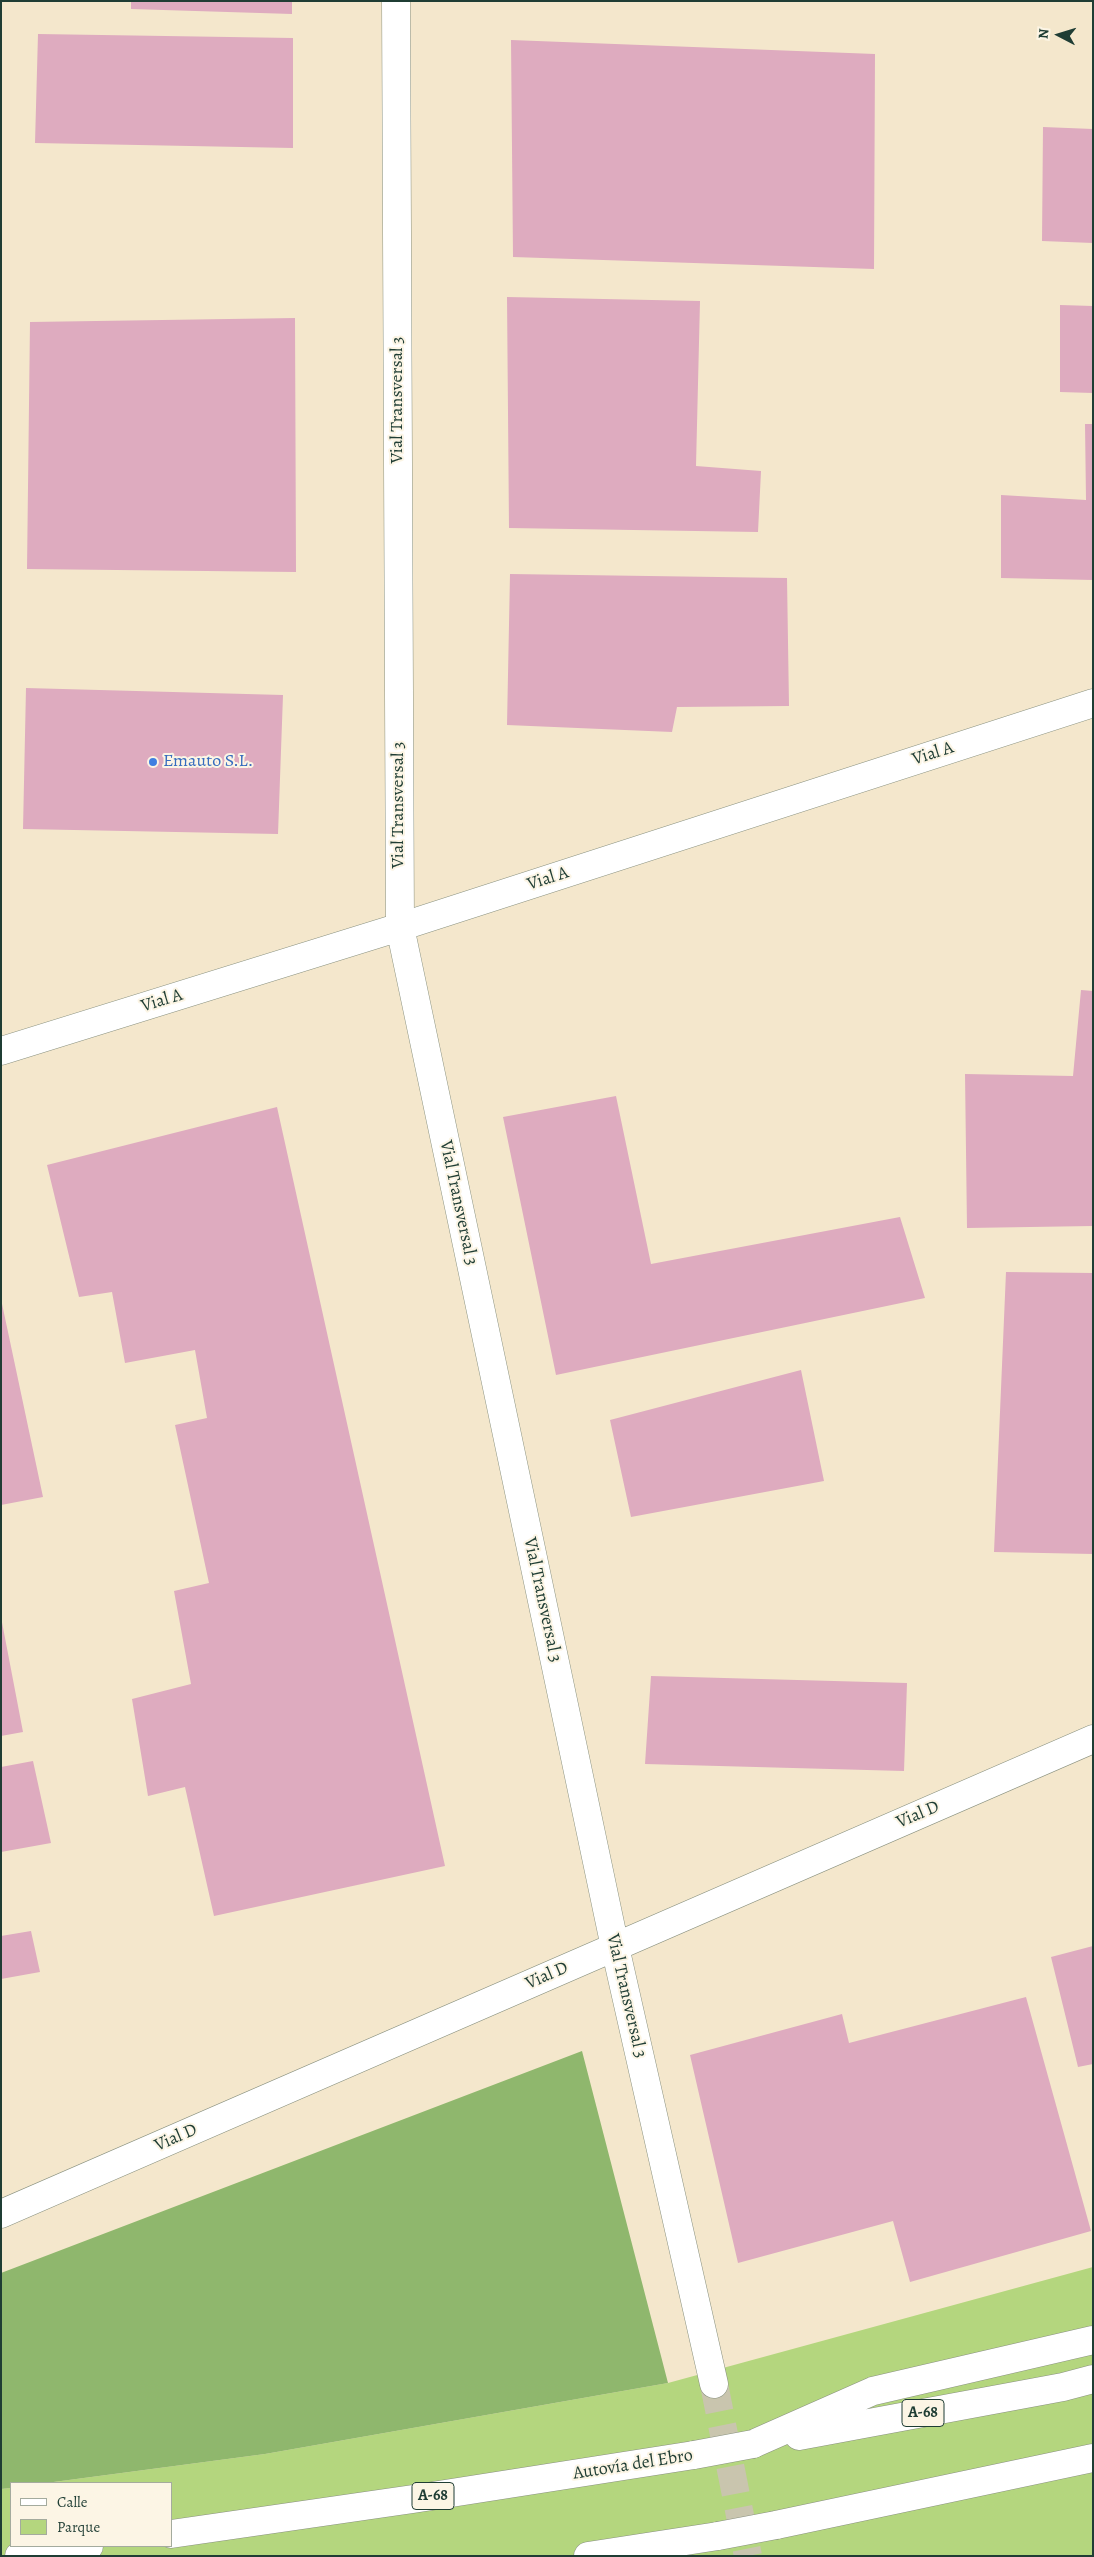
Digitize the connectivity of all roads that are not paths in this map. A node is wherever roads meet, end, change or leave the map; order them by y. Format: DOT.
graph roads {
  1 [pos="396,1"];
  2 [pos="1093,703"];
  3 [pos="400,927"];
  4 [pos="1,1051"];
  5 [pos="1093,1739"];
  6 [pos="615,1946"];
  7 [pos="1,2214"];
  8 [pos="1093,2340"];
  9 [pos="1093,2379"];
  10 [pos="714,2384"];
  11 [pos="753,2444"];
  12 [pos="1093,2458"];
  13 [pos="172,2534"];
  14 [pos="82,2547"];
  15 [pos="19,2556"];
  16 [pos="588,2556"];
  1 -- 3 [label="main road, Vial Transversal 3"];
  2 -- 3 [label="main road, Vial A"];
  3 -- 4 [label="main road, Vial A"];
  3 -- 6 [label="main road, Vial Transversal 3"];
  5 -- 6 [label="main road, Vial D"];
  6 -- 7 [label="main road, Vial D"];
  6 -- 10 [label="main road, Vial Transversal 3"];
  8 -- 11 [label="main road"];
  9 -- 11 [label="main road, Autovía del Ebro / A-68"];
  11 -- 13 [label="main road, Autovía del Ebro / A-68, bridge"];
  12 -- 16 [label="main road, bridge"];
  14 -- 15 [label="main road"];
}
